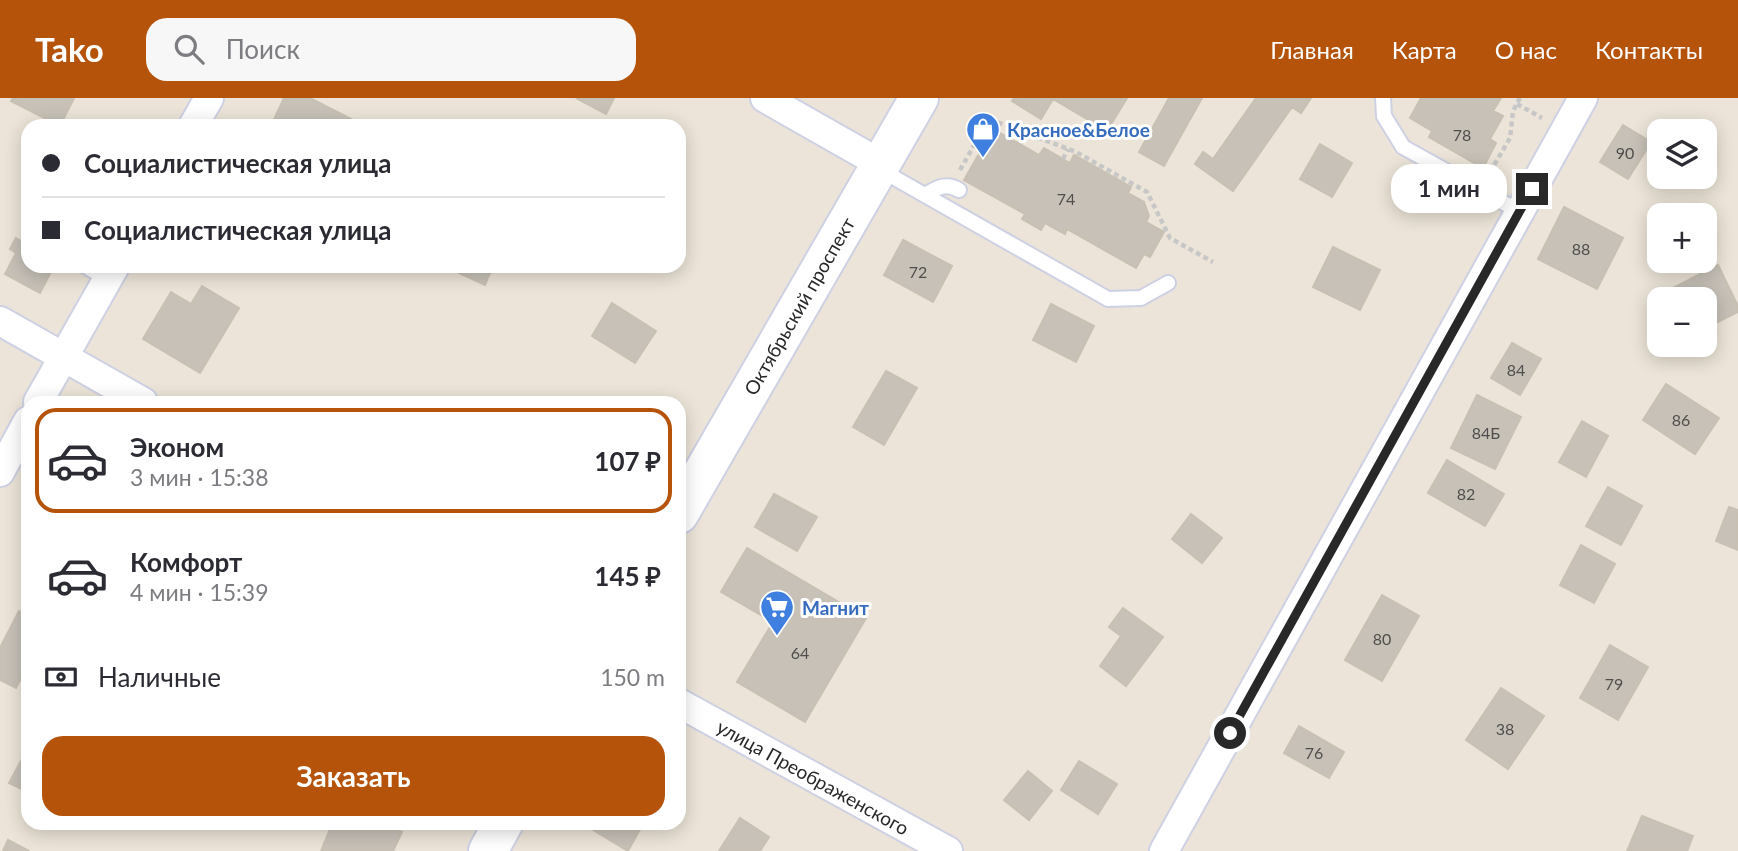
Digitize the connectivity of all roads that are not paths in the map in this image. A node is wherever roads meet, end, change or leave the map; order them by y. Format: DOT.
graph roads {
  1 [pos="209,98"];
  2 [pos="765,98"];
  3 [pos="919,98"];
  4 [pos="1383,98"];
  5 [pos="1583,98"];
  6 [pos="197,119"];
  7 [pos="881,164"];
  8 [pos="955,188"];
  9 [pos="925,195"];
  10 [pos="1520,212"];
  11 [pos="101,273"];
  12 [pos="1168,283"];
  13 [pos="0,321"];
  14 [pos="63,358"];
  15 [pos="41,396"];
  16 [pos="132,396"];
  17 [pos="21,434"];
  18 [pos="0,472"];
  19 [pos="686,502"];
  20 [pos="686,707"];
  21 [pos="500,830"];
  22 [pos="488,851"];
  23 [pos="948,851"];
  24 [pos="1164,851"];
  1 -- 6 [label="street"];
  2 -- 7 [label="street"];
  3 -- 7 [label="street, Октябрьский проспект"];
  4 -- 10 [label="lane"];
  5 -- 10 [label="street"];
  7 -- 9 [label="lane"];
  7 -- 19 [label="street, Октябрьский проспект"];
  8 -- 9 [label="lane"];
  9 -- 12 [label="lane"];
  10 -- 24 [label="street"];
  11 -- 14 [label="street"];
  13 -- 14 [label="street"];
  14 -- 15 [label="street"];
  14 -- 16 [label="street"];
  17 -- 18 [label="street"];
  20 -- 23 [label="street, улица Преображенского"];
  21 -- 22 [label="street"];
}
